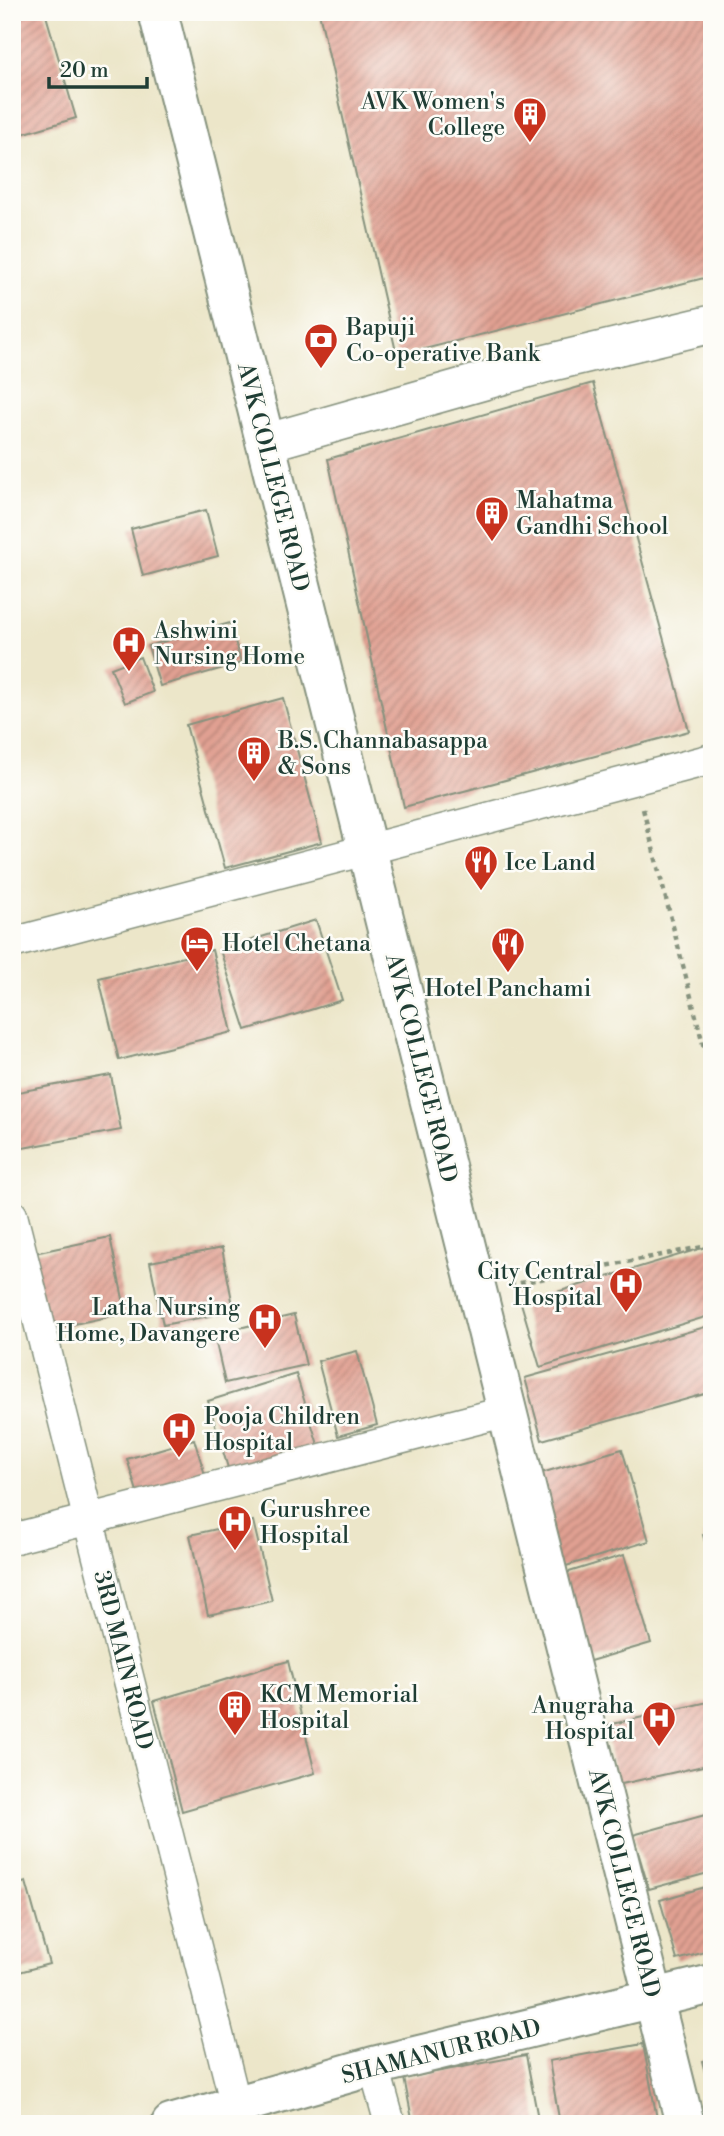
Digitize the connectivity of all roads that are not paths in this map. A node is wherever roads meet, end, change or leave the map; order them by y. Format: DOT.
graph roads {
  1 [pos="158,12"];
  2 [pos="712,324"];
  3 [pos="265,443"];
  4 [pos="712,759"];
  5 [pos="368,850"];
  6 [pos="12,943"];
  7 [pos="12,1215"];
  8 [pos="508,1411"];
  9 [pos="89,1522"];
  10 [pos="12,1539"];
  11 [pos="712,1984"];
  12 [pos="654,1997"];
  13 [pos="374,2066"];
  14 [pos="236,2106"];
  15 [pos="171,2124"];
  16 [pos="390,2124"];
  17 [pos="685,2124"];
  1 -- 3 [label="main road, AVK COLLEGE ROAD"];
  2 -- 3 [label="street"];
  3 -- 5 [label="main road, AVK COLLEGE ROAD"];
  4 -- 5 [label="street"];
  5 -- 6 [label="street"];
  5 -- 8 [label="main road, AVK COLLEGE ROAD"];
  7 -- 9 [label="street, 3RD MAIN ROAD"];
  8 -- 9 [label="street"];
  8 -- 12 [label="main road, AVK COLLEGE ROAD"];
  9 -- 10 [label="street"];
  9 -- 14 [label="street, 3RD MAIN ROAD"];
  11 -- 12 [label="main road, SHAMANUR ROAD"];
  12 -- 13 [label="main road, SHAMANUR ROAD"];
  12 -- 17 [label="main road, AVK COLLEGE ROAD"];
  13 -- 14 [label="main road, SHAMANUR ROAD"];
  13 -- 16 [label="street"];
  14 -- 15 [label="main road, SHAMANUR ROAD"];
}
